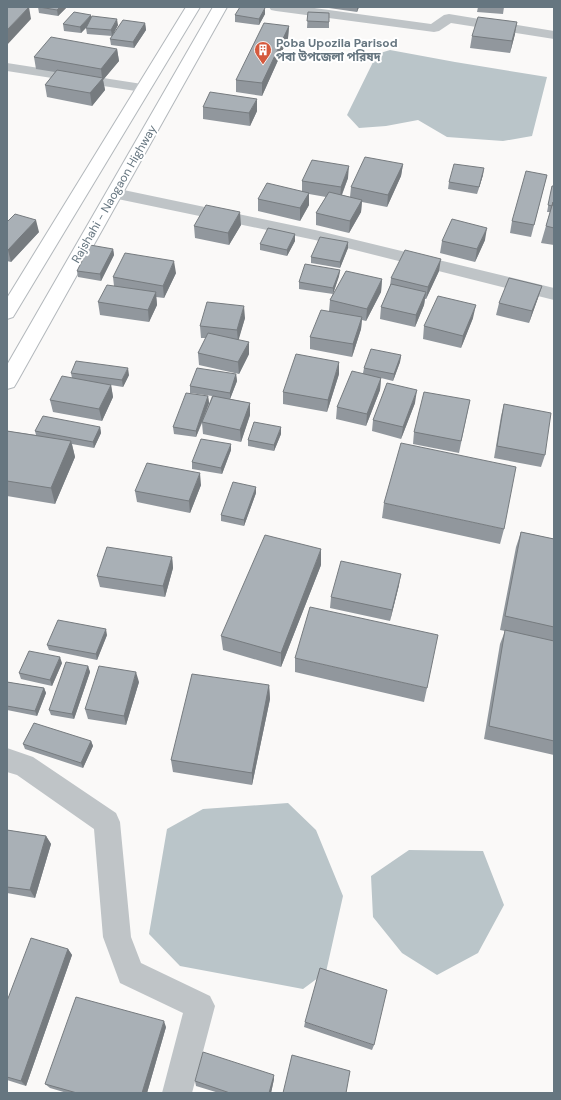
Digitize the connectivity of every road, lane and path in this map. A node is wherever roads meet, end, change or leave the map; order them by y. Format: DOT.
graph roads {
  1 [pos="193,7"];
  2 [pos="220,7"];
  3 [pos="276,7"];
  4 [pos="554,35"];
  5 [pos="7,67"];
  6 [pos="142,88"];
  7 [pos="114,193"];
  8 [pos="554,294"];
  9 [pos="7,313"];
  10 [pos="7,382"];
  11 [pos="7,760"];
  12 [pos="177,1093"];
  1 -- 6 [label="main road"];
  2 -- 7 [label="main road, Rajshahi - Naogaon Highway"];
  3 -- 4 [label="street"];
  5 -- 6 [label="street"];
  6 -- 9 [label="main road"];
  7 -- 8 [label="street"];
  7 -- 10 [label="main road, Rajshahi - Naogaon Highway"];
  11 -- 12 [label="street"];
}
